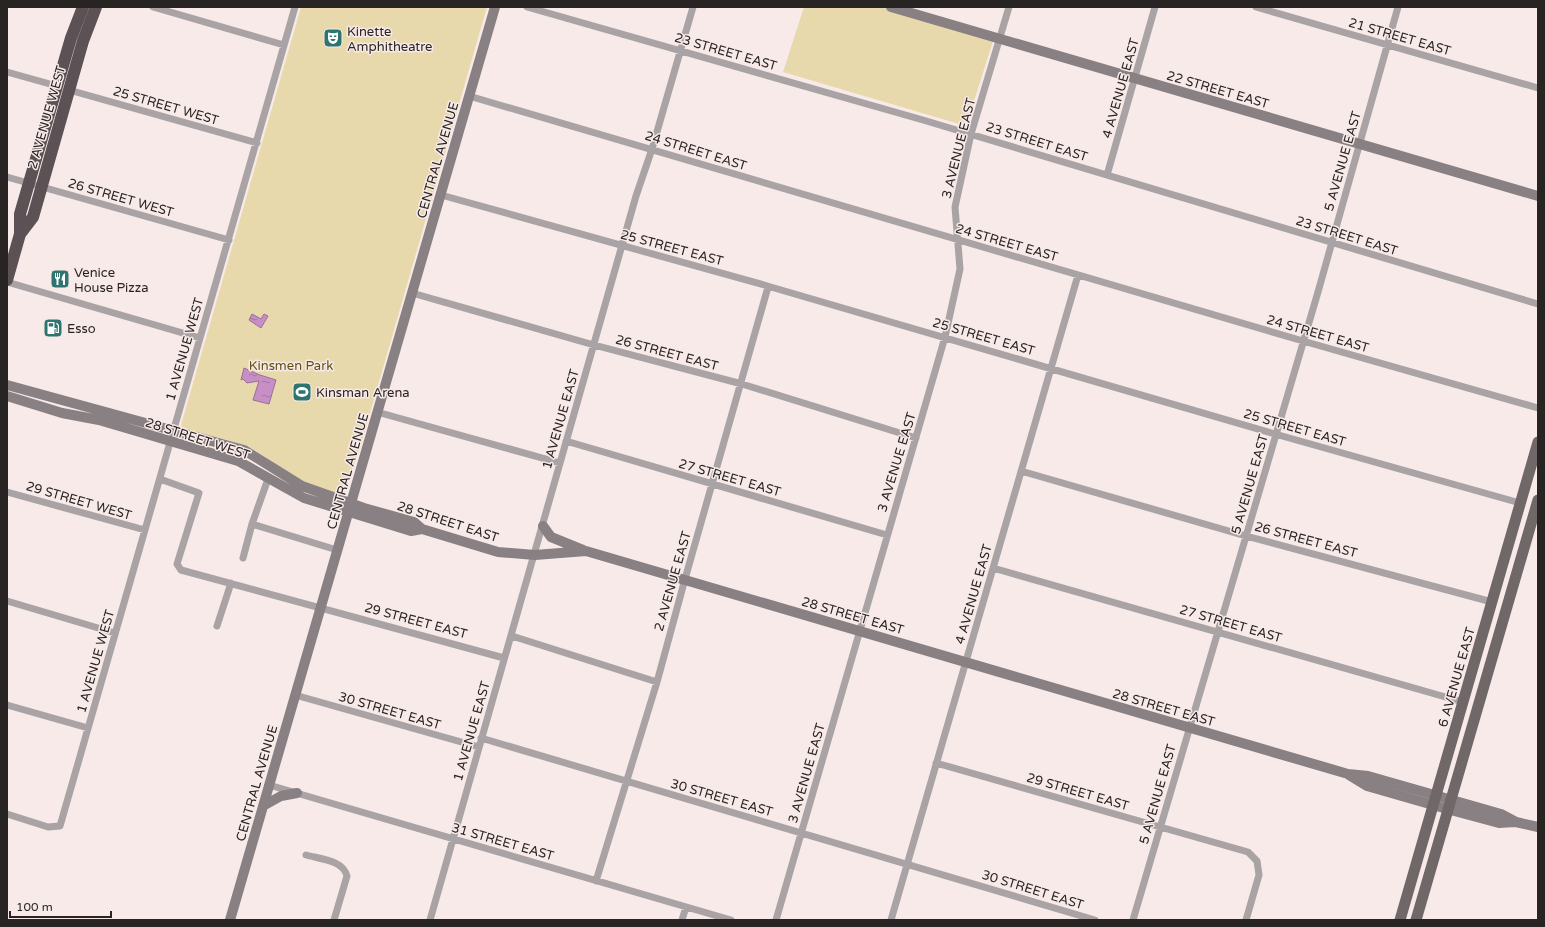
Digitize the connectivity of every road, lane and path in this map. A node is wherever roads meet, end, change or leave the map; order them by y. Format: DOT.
graph roads {
  1 [pos="83,7"];
  2 [pos="96,7"];
  3 [pos="153,7"];
  4 [pos="295,7"];
  5 [pos="495,7"];
  6 [pos="527,7"];
  7 [pos="693,7"];
  8 [pos="891,7"];
  9 [pos="1009,7"];
  10 [pos="1155,7"];
  11 [pos="1256,7"];
  12 [pos="1398,7"];
  13 [pos="1000,38"];
  14 [pos="284,45"];
  15 [pos="1388,45"];
  16 [pos="680,51"];
  17 [pos="7,72"];
  18 [pos="1135,78"];
  19 [pos="63,88"];
  20 [pos="1538,88"];
  21 [pos="469,96"];
  22 [pos="971,134"];
  23 [pos="257,143"];
  24 [pos="1360,143"];
  25 [pos="652,149"];
  26 [pos="1107,175"];
  27 [pos="7,176"];
  28 [pos="35,184"];
  29 [pos="440,195"];
  30 [pos="1538,196"];
  31 [pos="229,240"];
  32 [pos="958,240"];
  33 [pos="1331,243"];
  34 [pos="622,246"];
  35 [pos="1078,275"];
  36 [pos="7,281"];
  37 [pos="768,287"];
  38 [pos="412,293"];
  39 [pos="1538,304"];
  40 [pos="945,337"];
  41 [pos="200,338"];
  42 [pos="1303,341"];
  43 [pos="594,345"];
  44 [pos="1052,368"];
  45 [pos="742,384"];
  46 [pos="7,386"];
  47 [pos="7,396"];
  48 [pos="1538,408"];
  49 [pos="377,412"];
  50 [pos="173,430"];
  51 [pos="1275,434"];
  52 [pos="916,438"];
  53 [pos="566,441"];
  54 [pos="170,442"];
  55 [pos="1538,442"];
  56 [pos="560,463"];
  57 [pos="1021,471"];
  58 [pos="160,479"];
  59 [pos="268,479"];
  60 [pos="712,485"];
  61 [pos="7,492"];
  62 [pos="1538,500"];
  63 [pos="1520,503"];
  64 [pos="350,507"];
  65 [pos="252,524"];
  66 [pos="543,526"];
  67 [pos="145,530"];
  68 [pos="887,535"];
  69 [pos="1246,536"];
  70 [pos="337,550"];
  71 [pos="586,551"];
  72 [pos="535,555"];
  73 [pos="243,558"];
  74 [pos="993,568"];
  75 [pos="685,579"];
  76 [pos="231,583"];
  77 [pos="7,601"];
  78 [pos="1492,602"];
  79 [pos="321,607"];
  80 [pos="217,626"];
  81 [pos="859,630"];
  82 [pos="1218,632"];
  83 [pos="115,633"];
  84 [pos="512,636"];
  85 [pos="504,658"];
  86 [pos="966,662"];
  87 [pos="657,682"];
  88 [pos="295,695"];
  89 [pos="1463,702"];
  90 [pos="7,705"];
  91 [pos="88,728"];
  92 [pos="1189,728"];
  93 [pos="481,738"];
  94 [pos="479,748"];
  95 [pos="936,763"];
  96 [pos="627,782"];
  97 [pos="269,784"];
  98 [pos="297,793"];
  99 [pos="1434,800"];
  100 [pos="1448,805"];
  101 [pos="263,806"];
  102 [pos="7,814"];
  103 [pos="1160,826"];
  104 [pos="1538,827"];
  105 [pos="801,833"];
  106 [pos="452,839"];
  107 [pos="306,855"];
  108 [pos="907,864"];
  109 [pos="596,881"];
  110 [pos="686,906"];
  111 [pos="231,920"];
  112 [pos="334,920"];
  113 [pos="430,920"];
  114 [pos="682,920"];
  115 [pos="731,920"];
  116 [pos="776,920"];
  117 [pos="891,920"];
  118 [pos="1095,920"];
  119 [pos="1133,920"];
  120 [pos="1246,920"];
  121 [pos="1400,920"];
  122 [pos="1416,920"];
  1 -- 19 [label="highway, 2 AVENUE WEST"];
  2 -- 19 [label="highway, 2 AVENUE WEST"];
  3 -- 14 [label="street"];
  4 -- 14 [label="street, 1 AVENUE WEST"];
  5 -- 21 [label="street, CENTRAL AVENUE"];
  6 -- 16 [label="street, 23 STREET EAST"];
  7 -- 16 [label="street, 1 AVENUE EAST"];
  8 -- 13 [label="street, 22 STREET EAST"];
  9 -- 13 [label="street, 3 AVENUE EAST"];
  10 -- 18 [label="street, 4 AVENUE EAST"];
  11 -- 15 [label="street, 21 STREET EAST"];
  12 -- 15 [label="street, 5 AVENUE EAST"];
  13 -- 18 [label="street, 22 STREET EAST"];
  13 -- 22 [label="street, 3 AVENUE EAST"];
  14 -- 23 [label="street, 1 AVENUE WEST"];
  15 -- 20 [label="street, 21 STREET EAST"];
  15 -- 24 [label="street, 5 AVENUE EAST"];
  16 -- 22 [label="street, 23 STREET EAST"];
  16 -- 25 [label="street, 1 AVENUE EAST"];
  17 -- 19 [label="street, 25 STREET WEST"];
  18 -- 24 [label="street, 22 STREET EAST"];
  18 -- 26 [label="street, 4 AVENUE EAST"];
  19 -- 23 [label="street, 25 STREET WEST"];
  19 -- 28 [label="highway, 2 AVENUE WEST"];
  21 -- 25 [label="street, 24 STREET EAST"];
  21 -- 29 [label="street, CENTRAL AVENUE"];
  22 -- 26 [label="street, 23 STREET EAST"];
  22 -- 32 [label="street, 3 AVENUE EAST"];
  23 -- 31 [label="street, 1 AVENUE WEST"];
  24 -- 30 [label="street, 22 STREET EAST"];
  24 -- 33 [label="street, 5 AVENUE EAST"];
  25 -- 32 [label="street, 24 STREET EAST"];
  25 -- 34 [label="street, 1 AVENUE EAST"];
  26 -- 33 [label="street, 23 STREET EAST"];
  27 -- 28 [label="street, 26 STREET WEST"];
  28 -- 31 [label="street, 26 STREET WEST"];
  28 -- 36 [label="highway, 2 AVENUE WEST"];
  29 -- 34 [label="street, 25 STREET EAST"];
  29 -- 38 [label="street, CENTRAL AVENUE"];
  31 -- 41 [label="street, 1 AVENUE WEST"];
  32 -- 35 [label="street, 24 STREET EAST"];
  32 -- 40 [label="street, 3 AVENUE EAST"];
  33 -- 39 [label="street, 23 STREET EAST"];
  33 -- 42 [label="street, 5 AVENUE EAST"];
  34 -- 37 [label="street, 25 STREET EAST"];
  34 -- 43 [label="street, 1 AVENUE EAST"];
  35 -- 42 [label="street, 24 STREET EAST"];
  35 -- 44 [label="street, 4 AVENUE EAST"];
  36 -- 41 [label="street"];
  37 -- 40 [label="street, 25 STREET EAST"];
  37 -- 45 [label="street, 2 AVENUE EAST"];
  38 -- 43 [label="street, 26 STREET EAST"];
  38 -- 49 [label="street, CENTRAL AVENUE"];
  40 -- 44 [label="street, 25 STREET EAST"];
  40 -- 52 [label="street, 3 AVENUE EAST"];
  41 -- 50 [label="street, 1 AVENUE WEST"];
  42 -- 48 [label="street, 24 STREET EAST"];
  42 -- 51 [label="street, 5 AVENUE EAST"];
  43 -- 45 [label="street, 26 STREET EAST"];
  43 -- 53 [label="street, 1 AVENUE EAST"];
  44 -- 51 [label="street, 25 STREET EAST"];
  44 -- 57 [label="street, 4 AVENUE EAST"];
  45 -- 52 [label="street, 26 STREET EAST"];
  45 -- 60 [label="street, 2 AVENUE EAST"];
  46 -- 50 [label="street, 28 STREET WEST"];
  47 -- 54 [label="street, 28 STREET WEST"];
  49 -- 56 [label="street"];
  49 -- 64 [label="street, CENTRAL AVENUE"];
  50 -- 54 [label="street, 1 AVENUE WEST"];
  50 -- 64 [label="street, 28 STREET WEST"];
  51 -- 63 [label="street, 25 STREET EAST"];
  51 -- 69 [label="street, 5 AVENUE EAST"];
  52 -- 68 [label="street, 3 AVENUE EAST"];
  53 -- 56 [label="street, 1 AVENUE EAST"];
  53 -- 60 [label="street, 27 STREET EAST"];
  54 -- 58 [label="street, 1 AVENUE WEST"];
  54 -- 59 [label="street, 28 STREET WEST"];
  55 -- 63 [label="main road, 6 AVENUE EAST"];
  56 -- 66 [label="street, 1 AVENUE EAST"];
  57 -- 69 [label="street, 26 STREET EAST"];
  57 -- 74 [label="street, 4 AVENUE EAST"];
  58 -- 67 [label="street, 1 AVENUE WEST"];
  58 -- 76 [label="street, 29 STREET EAST"];
  59 -- 64 [label="street, 28 STREET WEST"];
  59 -- 65 [label="street"];
  60 -- 68 [label="street, 27 STREET EAST"];
  60 -- 75 [label="street, 2 AVENUE EAST"];
  61 -- 67 [label="street, 29 STREET WEST"];
  62 -- 100 [label="main road"];
  63 -- 78 [label="main road, 6 AVENUE EAST"];
  64 -- 70 [label="street, CENTRAL AVENUE"];
  64 -- 72 [label="street, 28 STREET EAST"];
  65 -- 70 [label="street"];
  65 -- 73 [label="street"];
  66 -- 71 [label="street"];
  66 -- 72 [label="street, 1 AVENUE EAST"];
  67 -- 83 [label="street, 1 AVENUE WEST"];
  68 -- 81 [label="street, 3 AVENUE EAST"];
  69 -- 78 [label="street, 26 STREET EAST"];
  69 -- 82 [label="street, 5 AVENUE EAST"];
  70 -- 79 [label="street, CENTRAL AVENUE"];
  71 -- 72 [label="street, 28 STREET EAST"];
  71 -- 75 [label="street, 28 STREET EAST"];
  72 -- 84 [label="street, 1 AVENUE EAST"];
  74 -- 82 [label="street, 27 STREET EAST"];
  74 -- 86 [label="street, 4 AVENUE EAST"];
  75 -- 81 [label="street, 28 STREET EAST"];
  75 -- 87 [label="street, 2 AVENUE EAST"];
  76 -- 79 [label="street, 29 STREET EAST"];
  76 -- 80 [label="street"];
  77 -- 83 [label="street"];
  78 -- 89 [label="main road, 6 AVENUE EAST"];
  79 -- 85 [label="street, 29 STREET EAST"];
  79 -- 88 [label="street, CENTRAL AVENUE"];
  81 -- 86 [label="street, 28 STREET EAST"];
  81 -- 105 [label="street, 3 AVENUE EAST"];
  82 -- 89 [label="street, 27 STREET EAST"];
  82 -- 92 [label="street, 5 AVENUE EAST"];
  83 -- 91 [label="street, 1 AVENUE WEST"];
  84 -- 85 [label="street, 1 AVENUE EAST"];
  84 -- 87 [label="street"];
  85 -- 93 [label="street, 1 AVENUE EAST"];
  86 -- 92 [label="street, 28 STREET EAST"];
  86 -- 95 [label="street, 4 AVENUE EAST"];
  87 -- 96 [label="street, 2 AVENUE EAST"];
  88 -- 94 [label="street, 30 STREET EAST"];
  88 -- 97 [label="street, CENTRAL AVENUE"];
  89 -- 99 [label="main road, 6 AVENUE EAST"];
  90 -- 91 [label="street"];
  91 -- 102 [label="street, 1 AVENUE WEST"];
  92 -- 99 [label="street, 28 STREET EAST"];
  92 -- 103 [label="street, 5 AVENUE EAST"];
  93 -- 94 [label="street, 1 AVENUE EAST"];
  93 -- 96 [label="street, 30 STREET EAST"];
  94 -- 106 [label="street, 1 AVENUE EAST"];
  95 -- 103 [label="street, 29 STREET EAST"];
  95 -- 108 [label="street, 4 AVENUE EAST"];
  96 -- 105 [label="street, 30 STREET EAST"];
  96 -- 109 [label="street, 2 AVENUE EAST"];
  97 -- 98 [label="street, 31 STREET EAST"];
  97 -- 101 [label="street, CENTRAL AVENUE"];
  98 -- 101 [label="street"];
  98 -- 106 [label="street, 31 STREET EAST"];
  99 -- 100 [label="street, 28 STREET EAST"];
  99 -- 121 [label="main road, 6 AVENUE EAST"];
  100 -- 104 [label="street, 28 STREET EAST"];
  100 -- 122 [label="main road"];
  101 -- 111 [label="street, CENTRAL AVENUE"];
  103 -- 119 [label="street, 5 AVENUE EAST"];
  103 -- 120 [label="street, 29 STREET EAST"];
  105 -- 108 [label="street, 30 STREET EAST"];
  105 -- 116 [label="street, 3 AVENUE EAST"];
  106 -- 109 [label="street, 31 STREET EAST"];
  106 -- 113 [label="street, 1 AVENUE EAST"];
  107 -- 112 [label="street"];
  108 -- 117 [label="street, 4 AVENUE EAST"];
  108 -- 118 [label="street, 30 STREET EAST"];
  109 -- 110 [label="street, 31 STREET EAST"];
  110 -- 114 [label="street"];
  110 -- 115 [label="street, 31 STREET EAST"];
}
